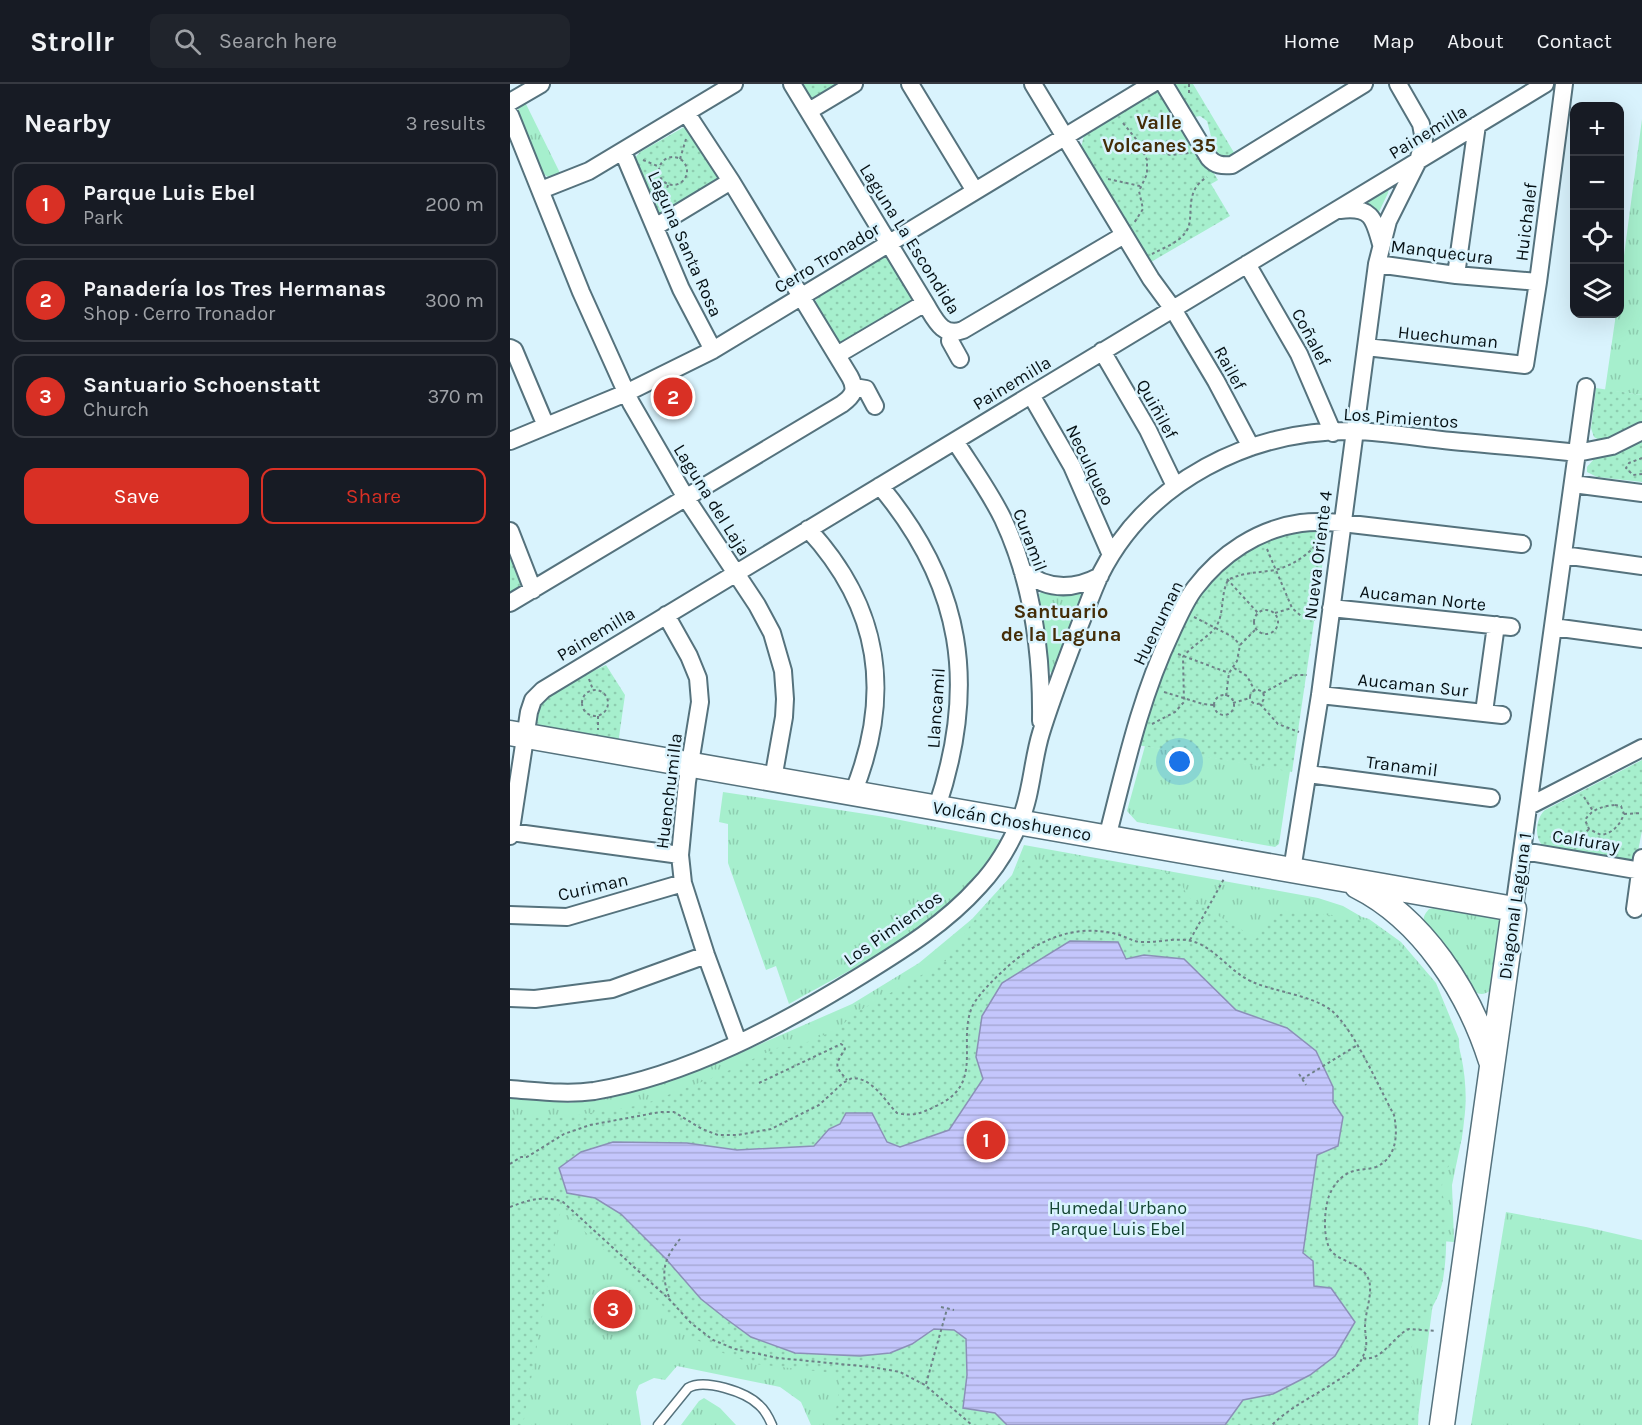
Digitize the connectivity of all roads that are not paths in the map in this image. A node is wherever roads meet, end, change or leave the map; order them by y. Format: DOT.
graph roads {
  1 [pos="541,84"];
  2 [pos="734,84"];
  3 [pos="792,84"];
  4 [pos="854,84"];
  5 [pos="910,84"];
  6 [pos="1033,84"];
  7 [pos="1364,84"];
  8 [pos="1398,84"];
  9 [pos="1545,84"];
  10 [pos="1564,84"];
  11 [pos="1152,85"];
  12 [pos="510,102"];
  13 [pos="809,111"];
  14 [pos="687,114"];
  15 [pos="510,115"];
  16 [pos="1477,125"];
  17 [pos="1065,137"];
  18 [pos="623,152"];
  19 [pos="1418,161"];
  20 [pos="731,181"];
  21 [pos="541,190"];
  22 [pos="975,191"];
  23 [pos="1336,210"];
  24 [pos="656,226"];
  25 [pos="1124,235"];
  26 [pos="889,243"];
  27 [pos="1381,244"];
  28 [pos="1247,264"];
  29 [pos="1377,264"];
  30 [pos="1456,275"];
  31 [pos="1538,282"];
  32 [pos="800,296"];
  33 [pos="925,303"];
  34 [pos="1173,309"];
  35 [pos="951,333"];
  36 [pos="1366,347"];
  37 [pos="510,348"];
  38 [pos="713,350"];
  39 [pos="1102,351"];
  40 [pos="837,355"];
  41 [pos="960,359"];
  42 [pos="1525,365"];
  43 [pos="854,387"];
  44 [pos="1587,387"];
  45 [pos="626,393"];
  46 [pos="1031,395"];
  47 [pos="875,406"];
  48 [pos="546,426"];
  49 [pos="1353,431"];
  50 [pos="1642,431"];
  51 [pos="1333,433"];
  52 [pos="510,441"];
  53 [pos="955,441"];
  54 [pos="1251,447"];
  55 [pos="1577,453"];
  56 [pos="1573,484"];
  57 [pos="880,486"];
  58 [pos="1175,486"];
  59 [pos="1642,493"];
  60 [pos="686,498"];
  61 [pos="1342,526"];
  62 [pos="808,529"];
  63 [pos="510,531"];
  64 [pos="1522,544"];
  65 [pos="1111,555"];
  66 [pos="1563,555"];
  67 [pos="1642,566"];
  68 [pos="1022,570"];
  69 [pos="735,574"];
  70 [pos="1100,576"];
  71 [pos="533,590"];
  72 [pos="510,603"];
  73 [pos="666,615"];
  74 [pos="1330,616"];
  75 [pos="1553,627"];
  76 [pos="1642,639"];
  77 [pos="1320,695"];
  78 [pos="1484,712"];
  79 [pos="1502,715"];
  80 [pos="517,735"];
  81 [pos="1040,736"];
  82 [pos="1642,748"];
  83 [pos="690,765"];
  84 [pos="1308,774"];
  85 [pos="773,779"];
  86 [pos="853,793"];
  87 [pos="1491,798"];
  88 [pos="1529,806"];
  89 [pos="937,807"];
  90 [pos="1020,822"];
  91 [pos="510,834"];
  92 [pos="1107,837"];
  93 [pos="1523,851"];
  94 [pos="680,855"];
  95 [pos="1641,866"];
  96 [pos="1292,870"];
  97 [pos="1341,878"];
  98 [pos="682,883"];
  99 [pos="1424,893"];
  100 [pos="1514,909"];
  101 [pos="1635,909"];
  102 [pos="510,915"];
  103 [pos="1420,936"];
  104 [pos="706,955"];
  105 [pos="1505,979"];
  106 [pos="1460,990"];
  107 [pos="510,998"];
  108 [pos="738,1042"];
  109 [pos="1493,1067"];
  110 [pos="510,1089"];
  111 [pos="658,1425"];
  112 [pos="772,1425"];
  113 [pos="1442,1425"];
  1 -- 12 [label="street"];
  2 -- 14 [label="street"];
  3 -- 13 [label="street, Laguna La Escondida"];
  4 -- 13 [label="street"];
  5 -- 22 [label="street"];
  6 -- 17 [label="street, Railef"];
  7 -- 11 [label="street"];
  8 -- 19 [label="street, Nueva Oriente 4"];
  9 -- 16 [label="street, Painemilla"];
  10 -- 31 [label="street, Huichalef"];
  11 -- 17 [label="street, Cerro Tronador"];
  13 -- 26 [label="street, Laguna La Escondida"];
  14 -- 18 [label="street"];
  14 -- 20 [label="street"];
  15 -- 21 [label="street, Laguna del Laja"];
  16 -- 19 [label="street, Painemilla"];
  16 -- 30 [label="street"];
  17 -- 22 [label="street, Cerro Tronador"];
  17 -- 25 [label="street, Railef"];
  18 -- 21 [label="street"];
  18 -- 24 [label="street, Laguna Santa Rosa"];
  19 -- 23 [label="street, Painemilla"];
  19 -- 27 [label="street, Nueva Oriente 4"];
  20 -- 24 [label="street"];
  20 -- 32 [label="street"];
  21 -- 45 [label="street, Laguna del Laja"];
  22 -- 26 [label="street, Cerro Tronador"];
  23 -- 27 [label="street"];
  23 -- 28 [label="street, Painemilla"];
  24 -- 38 [label="street, Laguna Santa Rosa"];
  25 -- 34 [label="street, Railef"];
  25 -- 35 [label="street, Laguna La Escondida"];
  26 -- 32 [label="street, Cerro Tronador"];
  26 -- 33 [label="street, Laguna La Escondida"];
  27 -- 29 [label="street, Nueva Oriente 4"];
  28 -- 34 [label="street, Painemilla"];
  28 -- 51 [label="street, Coñalef"];
  29 -- 30 [label="street, Manquecura"];
  29 -- 36 [label="street, Nueva Oriente 4"];
  30 -- 31 [label="street, Manquecura"];
  31 -- 42 [label="street, Huichalef"];
  32 -- 38 [label="street, Cerro Tronador"];
  32 -- 40 [label="street"];
  33 -- 35 [label="street, Laguna La Escondida"];
  33 -- 40 [label="street"];
  34 -- 39 [label="street, Painemilla"];
  34 -- 54 [label="street, Railef"];
  35 -- 41 [label="street"];
  36 -- 42 [label="street, Huechuman"];
  36 -- 49 [label="street, Nueva Oriente 4"];
  37 -- 48 [label="street"];
  38 -- 45 [label="street, Cerro Tronador"];
  39 -- 46 [label="street, Painemilla"];
  39 -- 58 [label="street, Quiñilef"];
  40 -- 43 [label="street"];
  43 -- 47 [label="street"];
  43 -- 60 [label="street"];
  44 -- 55 [label="street, Diagonal Laguna 1"];
  45 -- 48 [label="street, Cerro Tronador"];
  45 -- 60 [label="street, Laguna del Laja"];
  46 -- 53 [label="street, Painemilla"];
  46 -- 65 [label="street, Neculqueo"];
  48 -- 52 [label="street, Cerro Tronador"];
  49 -- 51 [label="street, Los Pimientos"];
  49 -- 55 [label="street, Los Pimientos"];
  49 -- 61 [label="street, Nueva Oriente 4"];
  50 -- 55 [label="street, Los Pimientos"];
  51 -- 54 [label="street, Los Pimientos"];
  53 -- 57 [label="street, Painemilla"];
  53 -- 68 [label="street, Curamil"];
  54 -- 58 [label="street, Los Pimientos"];
  55 -- 56 [label="street, Diagonal Laguna 1"];
  56 -- 59 [label="street"];
  56 -- 66 [label="street, Diagonal Laguna 1"];
  57 -- 62 [label="street, Painemilla"];
  57 -- 89 [label="street, Llancamil"];
  58 -- 65 [label="street, Los Pimientos"];
  60 -- 69 [label="street, Laguna del Laja"];
  60 -- 71 [label="street"];
  61 -- 64 [label="street, Huenuman"];
  61 -- 74 [label="street, Nueva Oriente 4"];
  61 -- 92 [label="street, Huenuman"];
  62 -- 69 [label="street, Painemilla"];
  62 -- 86 [label="street"];
  63 -- 71 [label="street"];
  65 -- 70 [label="street, Los Pimientos"];
  66 -- 67 [label="street"];
  66 -- 75 [label="street, Diagonal Laguna 1"];
  68 -- 70 [label="street"];
  68 -- 81 [label="street, Curamil"];
  69 -- 73 [label="street, Painemilla"];
  69 -- 85 [label="street, Laguna del Laja"];
  70 -- 81 [label="street, Los Pimientos"];
  71 -- 72 [label="street"];
  73 -- 80 [label="street, Painemilla"];
  73 -- 83 [label="street, Huenchumilla"];
  74 -- 77 [label="street, Nueva Oriente 4"];
  74 -- 78 [label="street, Aucaman Norte"];
  75 -- 76 [label="street"];
  75 -- 88 [label="street, Diagonal Laguna 1"];
  77 -- 78 [label="street, Aucaman Sur"];
  77 -- 84 [label="street, Nueva Oriente 4"];
  78 -- 79 [label="street, Aucaman Sur"];
  80 -- 83 [label="street, Volcán Choshuenco"];
  80 -- 91 [label="street, Painemilla"];
  81 -- 90 [label="street, Los Pimientos"];
  82 -- 88 [label="street"];
  83 -- 85 [label="street, Volcán Choshuenco"];
  83 -- 94 [label="street, Huenchumilla"];
  84 -- 87 [label="street, Tranamil"];
  84 -- 96 [label="street, Nueva Oriente 4"];
  85 -- 86 [label="street, Volcán Choshuenco"];
  86 -- 89 [label="street, Volcán Choshuenco"];
  88 -- 93 [label="street, Diagonal Laguna 1"];
  89 -- 90 [label="street, Volcán Choshuenco"];
  90 -- 92 [label="street, Volcán Choshuenco"];
  90 -- 108 [label="street, Los Pimientos"];
  91 -- 94 [label="street"];
  92 -- 96 [label="street, Volcán Choshuenco"];
  93 -- 95 [label="street, Calfuray"];
  93 -- 100 [label="street, Diagonal Laguna 1"];
  94 -- 98 [label="street, Huenchumilla"];
  95 -- 101 [label="street"];
  96 -- 97 [label="street, Volcán Choshuenco"];
  97 -- 99 [label="street, Volcán Choshuenco"];
  97 -- 103 [label="street"];
  98 -- 102 [label="street, Curiman"];
  98 -- 104 [label="street, Huenchumilla"];
  99 -- 100 [label="street, Volcán Choshuenco"];
  99 -- 103 [label="street"];
  100 -- 105 [label="street, Diagonal Laguna 1"];
  103 -- 106 [label="street"];
  104 -- 107 [label="street"];
  104 -- 108 [label="street, Huenchumilla"];
  105 -- 106 [label="street"];
  105 -- 109 [label="street, Diagonal Laguna 1"];
  106 -- 109 [label="street"];
  108 -- 110 [label="street, Los Pimientos"];
  109 -- 113 [label="street, Diagonal Laguna 1"];
  111 -- 112 [label="lane"];
}
